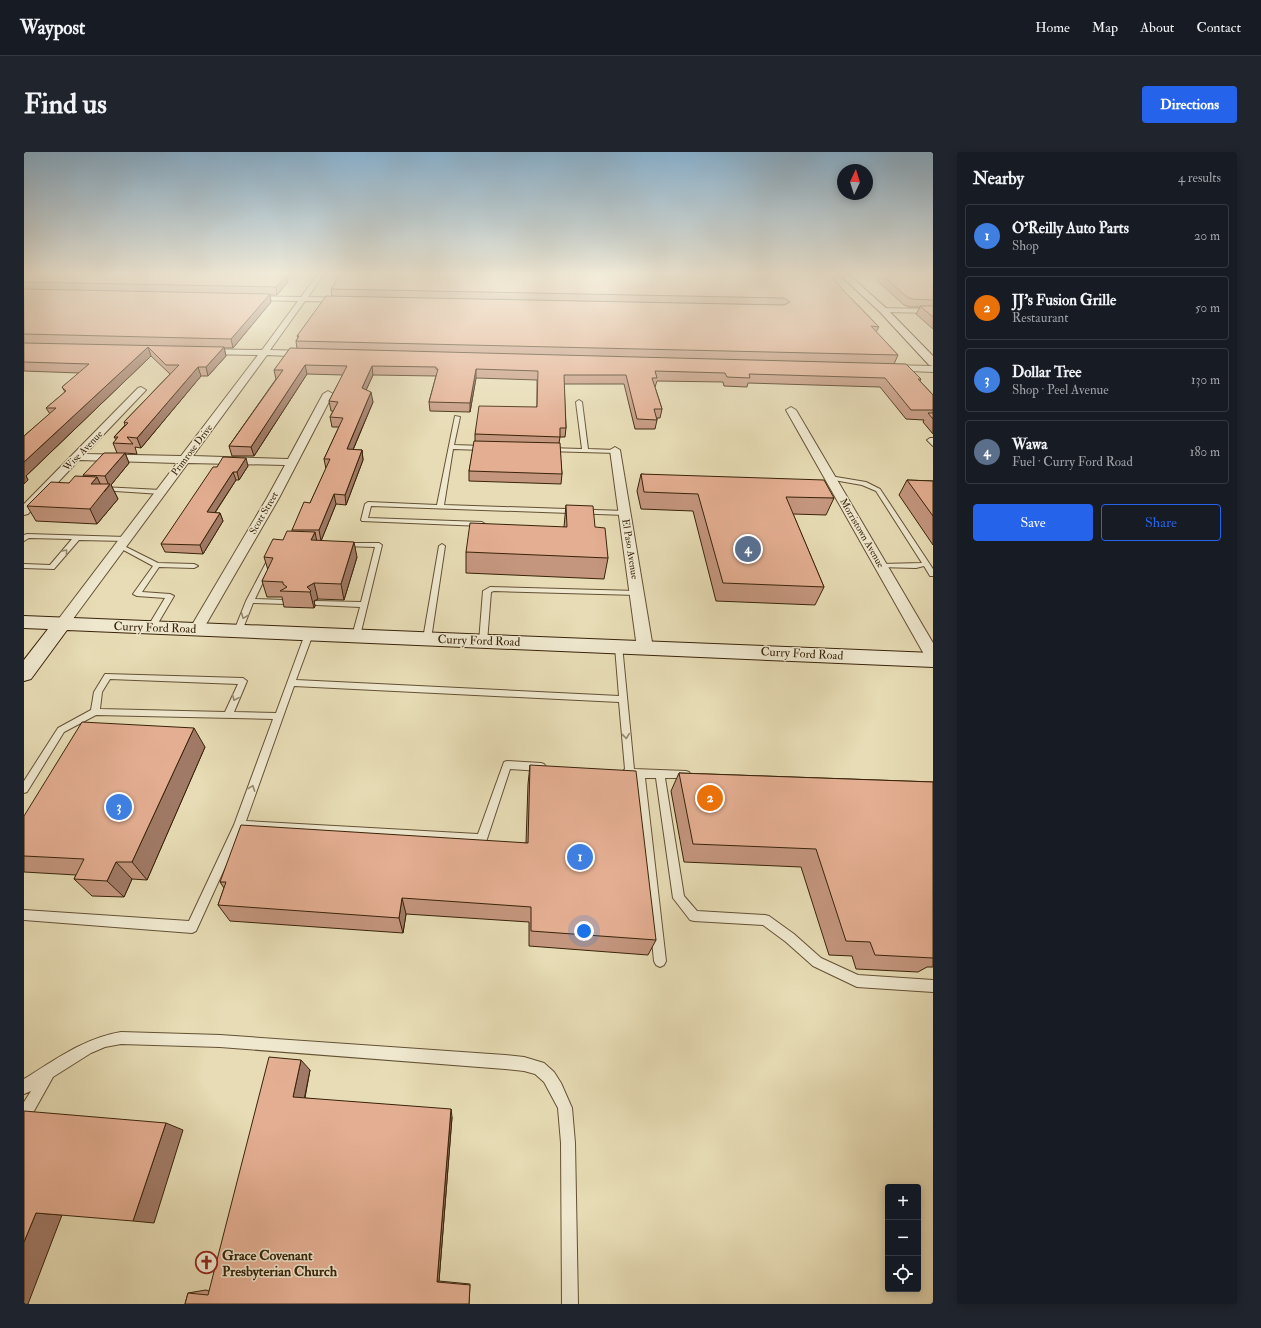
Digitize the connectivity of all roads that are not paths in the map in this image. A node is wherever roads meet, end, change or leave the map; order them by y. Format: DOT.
graph roads {
  1 [pos="282,328"];
  2 [pos="900,328"];
  3 [pos="194,351"];
  4 [pos="264,353"];
  5 [pos="320,354"];
  6 [pos="933,363"];
  7 [pos="880,368"];
  8 [pos="933,369"];
  9 [pos="141,390"];
  10 [pos="328,394"];
  11 [pos="578,402"];
  12 [pos="791,410"];
  13 [pos="457,418"];
  14 [pos="933,440"];
  15 [pos="933,444"];
  16 [pos="451,447"];
  17 [pos="490,448"];
  18 [pos="538,449"];
  19 [pos="585,451"];
  20 [pos="615,451"];
  21 [pos="76,457"];
  22 [pos="185,460"];
  23 [pos="292,462"];
  24 [pos="830,478"];
  25 [pos="92,489"];
  26 [pos="161,492"];
  27 [pos="440,507"];
  28 [pos="24,511"];
  29 [pos="625,513"];
  30 [pos="486,529"];
  31 [pos="26,537"];
  32 [pos="78,537"];
  33 [pos="123,542"];
  34 [pos="340,544"];
  35 [pos="442,546"];
  36 [pos="275,550"];
  37 [pos="926,564"];
  38 [pos="157,565"];
  39 [pos="24,566"];
  40 [pos="194,566"];
  41 [pos="881,566"];
  42 [pos="933,574"];
  43 [pos="637,593"];
  44 [pos="250,601"];
  45 [pos="286,602"];
  46 [pos="316,603"];
  47 [pos="364,605"];
  48 [pos="24,622"];
  49 [pos="62,624"];
  50 [pos="151,628"];
  51 [pos="196,630"];
  52 [pos="238,631"];
  53 [pos="309,634"];
  54 [pos="356,636"];
  55 [pos="427,639"];
  56 [pos="483,642"];
  57 [pos="619,647"];
  58 [pos="645,648"];
  59 [pos="933,656"];
  60 [pos="933,660"];
  61 [pos="24,674"];
  62 [pos="291,683"];
  63 [pos="622,699"];
  64 [pos="95,712"];
  65 [pos="228,715"];
  66 [pos="279,716"];
  67 [pos="553,768"];
  68 [pos="614,772"];
  69 [pos="635,773"];
  70 [pos="660,774"];
  71 [pos="686,775"];
  72 [pos="24,788"];
  73 [pos="239,825"];
  74 [pos="24,915"];
  75 [pos="660,961"];
  76 [pos="933,986"];
  77 [pos="48,1073"];
  78 [pos="24,1087"];
  79 [pos="24,1115"];
  80 [pos="570,1304"];
  1 -- 4 [label="street, Primrose Drive"];
  2 -- 6 [label="street"];
  3 -- 4 [label="street"];
  4 -- 5 [label="street"];
  4 -- 22 [label="street, Primrose Drive"];
  7 -- 8 [label="street"];
  9 -- 21 [label="street, Wise Avenue"];
  10 -- 23 [label="street, Scott Street"];
  11 -- 19 [label="lane"];
  12 -- 24 [label="street, Morristown Avenue"];
  13 -- 16 [label="lane"];
  14 -- 15 [label="lane"];
  16 -- 17 [label="lane"];
  16 -- 27 [label="lane"];
  18 -- 19 [label="lane"];
  19 -- 20 [label="lane"];
  20 -- 29 [label="street, El Paso Avenue"];
  21 -- 22 [label="street"];
  21 -- 28 [label="street, Wise Avenue"];
  22 -- 23 [label="street"];
  22 -- 26 [label="street, Primrose Drive"];
  23 -- 51 [label="street, Scott Street"];
  24 -- 37 [label="lane"];
  24 -- 41 [label="street, Morristown Avenue"];
  25 -- 26 [label="lane"];
  26 -- 33 [label="street, Primrose Drive"];
  27 -- 29 [label="lane"];
  27 -- 30 [label="lane"];
  29 -- 43 [label="street, El Paso Avenue"];
  31 -- 32 [label="lane"];
  32 -- 33 [label="lane"];
  39 -- 32 [label="lane, one-way"];
  33 -- 38 [label="lane"];
  33 -- 49 [label="street, Primrose Drive"];
  34 -- 47 [label="lane"];
  35 -- 55 [label="lane"];
  36 -- 44 [label="lane"];
  37 -- 41 [label="lane"];
  37 -- 42 [label="lane"];
  38 -- 40 [label="lane"];
  38 -- 50 [label="lane"];
  41 -- 59 [label="street, Morristown Avenue"];
  43 -- 56 [label="lane"];
  43 -- 58 [label="street, El Paso Avenue"];
  44 -- 45 [label="lane"];
  44 -- 52 [label="lane, one-way"];
  46 -- 47 [label="lane"];
  47 -- 54 [label="lane"];
  48 -- 49 [label="street, Curry Ford Road"];
  49 -- 50 [label="street, Curry Ford Road"];
  49 -- 61 [label="street"];
  50 -- 51 [label="street, Curry Ford Road"];
  51 -- 52 [label="street, Curry Ford Road"];
  52 -- 53 [label="street, Curry Ford Road"];
  53 -- 54 [label="street, Curry Ford Road"];
  53 -- 62 [label="lane"];
  54 -- 55 [label="street, Curry Ford Road"];
  55 -- 56 [label="street, Curry Ford Road"];
  56 -- 57 [label="street, Curry Ford Road"];
  57 -- 58 [label="street, Curry Ford Road"];
  57 -- 63 [label="lane"];
  58 -- 60 [label="street, Curry Ford Road"];
  62 -- 63 [label="lane"];
  62 -- 66 [label="lane"];
  63 -- 69 [label="lane, one-way"];
  64 -- 65 [label="lane"];
  64 -- 65 [label="lane, one-way"];
  64 -- 72 [label="lane"];
  65 -- 66 [label="lane"];
  73 -- 66 [label="lane, one-way"];
  67 -- 73 [label="lane"];
  68 -- 69 [label="lane"];
  69 -- 70 [label="lane"];
  69 -- 75 [label="lane"];
  70 -- 71 [label="lane"];
  70 -- 76 [label="lane"];
  73 -- 74 [label="lane"];
  77 -- 78 [label="lane"];
  77 -- 79 [label="lane"];
  77 -- 80 [label="lane"];
}
